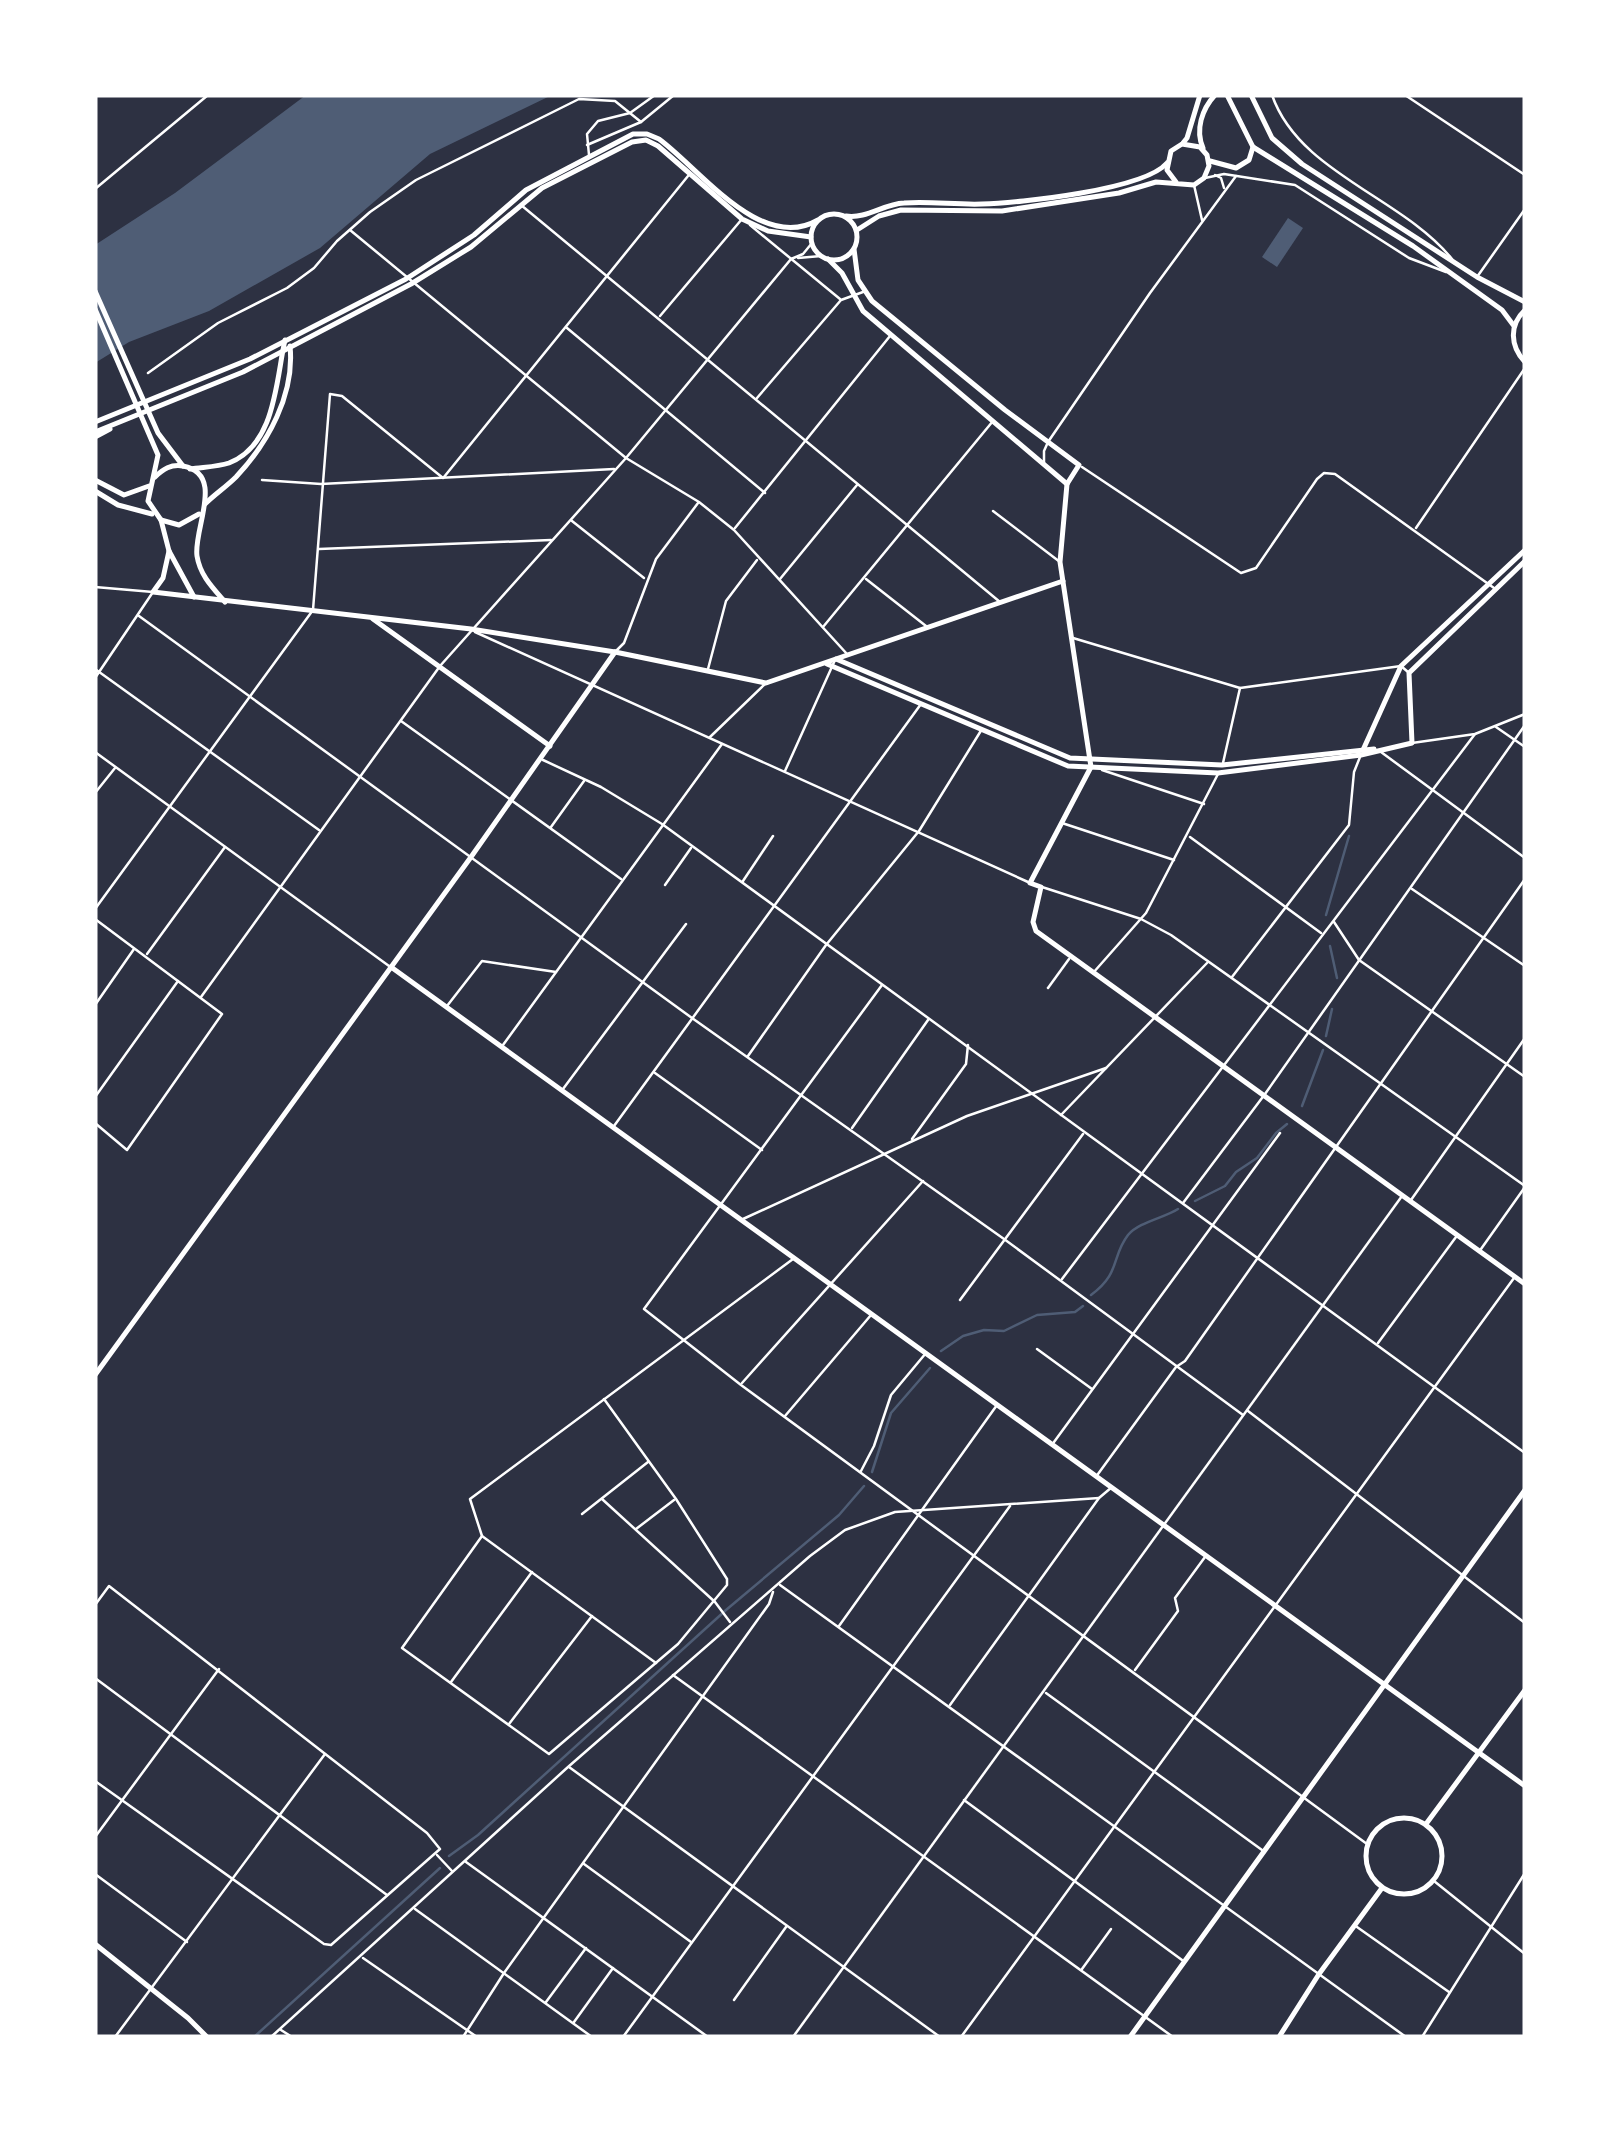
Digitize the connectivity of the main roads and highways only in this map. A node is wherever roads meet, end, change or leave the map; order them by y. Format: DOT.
graph roads {
  1 [pos="1200,95"];
  2 [pos="1215,95"];
  3 [pos="1227,95"];
  4 [pos="1251,95"];
  5 [pos="1182,144"];
  6 [pos="1253,147"];
  7 [pos="1204,151"];
  8 [pos="590,158"];
  9 [pos="1209,160"];
  10 [pos="1166,163"];
  11 [pos="693,170"];
  12 [pos="1176,182"];
  13 [pos="744,216"];
  14 [pos="846,216"];
  15 [pos="818,220"];
  16 [pos="857,230"];
  17 [pos="811,240"];
  18 [pos="854,249"];
  19 [pos="825,258"];
  20 [pos="409,282"];
  21 [pos="95,292"];
  22 [pos="1525,302"];
  23 [pos="95,309"];
  24 [pos="1525,310"];
  25 [pos="1514,326"];
  26 [pos="288,343"];
  27 [pos="283,350"];
  28 [pos="1525,365"];
  29 [pos="95,422"];
  30 [pos="95,435"];
  31 [pos="154,435"];
  32 [pos="187,468"];
  33 [pos="95,480"];
  34 [pos="151,482"];
  35 [pos="1067,484"];
  36 [pos="95,491"];
  37 [pos="204,507"];
  38 [pos="158,517"];
  39 [pos="169,550"];
  40 [pos="1525,550"];
  41 [pos="1525,561"];
  42 [pos="1063,580"];
  43 [pos="1492,587"];
  44 [pos="194,597"];
  45 [pos="225,602"];
  46 [pos="370,617"];
  47 [pos="615,652"];
  48 [pos="836,659"];
  49 [pos="828,664"];
  50 [pos="922,701"];
  51 [pos="550,746"];
  52 [pos="1364,748"];
  53 [pos="1377,749"];
  54 [pos="1361,756"];
  55 [pos="1091,763"];
  56 [pos="391,967"];
  57 [pos="1525,1284"];
  58 [pos="95,1375"];
  59 [pos="1525,1490"];
  60 [pos="1384,1684"];
  61 [pos="1525,1690"];
  62 [pos="1478,1754"];
  63 [pos="1525,1786"];
  64 [pos="1426,1824"];
  65 [pos="1382,1888"];
  66 [pos="95,1944"];
  67 [pos="1281,2034"];
  68 [pos="208,2037"];
  69 [pos="1130,2037"];
  1 -- 5 [label="main road"];
  2 -- 7 [label="main road"];
  3 -- 6 [label="main road"];
  4 -- 22 [label="main road"];
  5 -- 7 [label="main road"];
  5 -- 10 [label="main road"];
  6 -- 9 [label="main road"];
  6 -- 25 [label="main road"];
  7 -- 9 [label="main road"];
  8 -- 11 [label="main road"];
  8 -- 11 [label="main road"];
  8 -- 20 [label="main road"];
  8 -- 20 [label="main road"];
  9 -- 12 [label="main road"];
  10 -- 12 [label="main road"];
  10 -- 14 [label="main road"];
  11 -- 13 [label="main road"];
  12 -- 16 [label="main road"];
  13 -- 15 [label="main road"];
  13 -- 17 [label="main road"];
  14 -- 15 [label="main road"];
  14 -- 16 [label="main road"];
  15 -- 17 [label="main road"];
  16 -- 18 [label="main road"];
  17 -- 19 [label="main road"];
  18 -- 19 [label="main road"];
  18 -- 35 [label="main road"];
  19 -- 35 [label="main road"];
  20 -- 26 [label="main road"];
  21 -- 31 [label="main road"];
  23 -- 31 [label="main road"];
  24 -- 25 [label="main road"];
  25 -- 28 [label="main road"];
  26 -- 27 [label="main road"];
  26 -- 29 [label="main road"];
  26 -- 37 [label="main road"];
  27 -- 30 [label="main road"];
  27 -- 32 [label="main road"];
  31 -- 32 [label="main road"];
  31 -- 34 [label="main road"];
  32 -- 34 [label="main road"];
  32 -- 37 [label="main road"];
  33 -- 34 [label="main road"];
  34 -- 38 [label="main road"];
  35 -- 42 [label="main road"];
  36 -- 38 [label="main road"];
  37 -- 38 [label="main road"];
  37 -- 45 [label="main road"];
  38 -- 39 [label="main road"];
  39 -- 44 [label="main road"];
  39 -- 44 [label="main road"];
  40 -- 43 [label="main road"];
  41 -- 43 [label="main road"];
  42 -- 48 [label="main road"];
  42 -- 55 [label="main road"];
  43 -- 52 [label="main road"];
  43 -- 53 [label="main road"];
  44 -- 45 [label="main road"];
  45 -- 46 [label="main road"];
  46 -- 47 [label="main road"];
  46 -- 51 [label="main road"];
  47 -- 49 [label="main road"];
  47 -- 51 [label="main road"];
  48 -- 49 [label="main road"];
  48 -- 50 [label="main road"];
  49 -- 50 [label="main road"];
  50 -- 55 [label="main road"];
  51 -- 56 [label="main road"];
  52 -- 53 [label="main road"];
  52 -- 54 [label="main road"];
  52 -- 55 [label="main road"];
  53 -- 54 [label="main road"];
  54 -- 55 [label="main road"];
  55 -- 57 [label="main road"];
  56 -- 58 [label="main road"];
  56 -- 60 [label="main road"];
  59 -- 60 [label="main road"];
  60 -- 62 [label="main road"];
  60 -- 69 [label="main road"];
  61 -- 62 [label="main road"];
  62 -- 63 [label="main road"];
  62 -- 64 [label="main road"];
  64 -- 65 [label="main road"];
  64 -- 65 [label="main road"];
  65 -- 67 [label="main road"];
  66 -- 68 [label="main road"];
}
